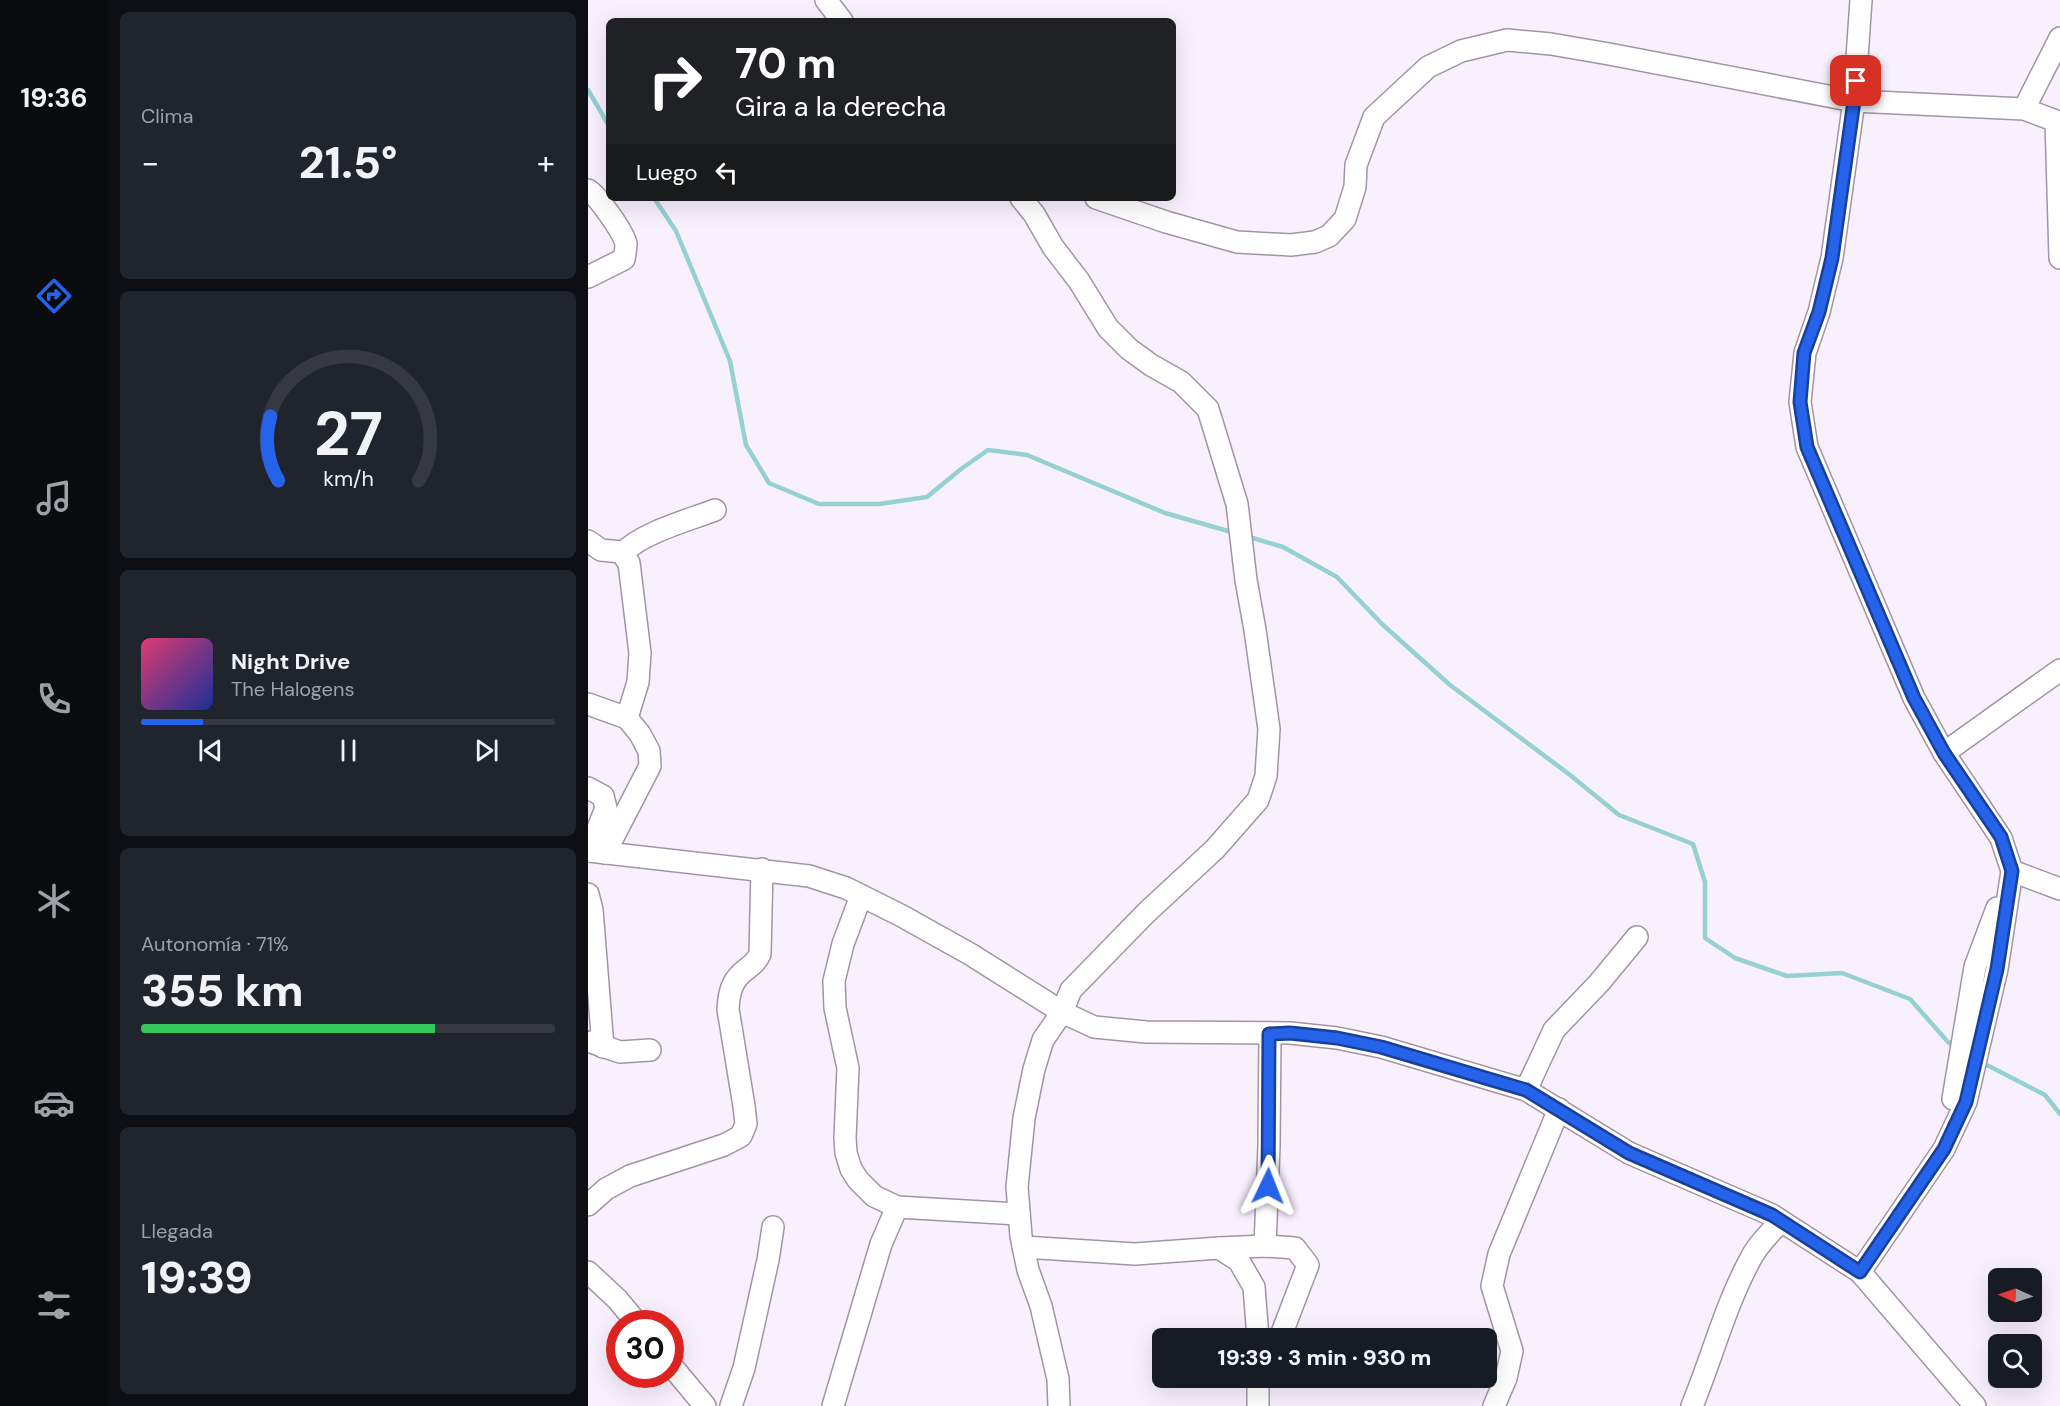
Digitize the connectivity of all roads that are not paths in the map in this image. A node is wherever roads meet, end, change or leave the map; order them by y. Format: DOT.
graph roads {
  1 [pos="826,0"];
  2 [pos="1861,0"];
  3 [pos="840,18"];
  4 [pos="2060,38"];
  5 [pos="1854,101"];
  6 [pos="2024,109"];
  7 [pos="588,190"];
  8 [pos="1023,201"];
  9 [pos="1105,201"];
  10 [pos="2060,243"];
  11 [pos="2060,258"];
  12 [pos="588,277"];
  13 [pos="715,510"];
  14 [pos="590,547"];
  15 [pos="623,553"];
  16 [pos="2060,670"];
  17 [pos="588,704"];
  18 [pos="627,718"];
  19 [pos="1944,753"];
  20 [pos="588,788"];
  21 [pos="594,852"];
  22 [pos="762,869"];
  23 [pos="2012,871"];
  24 [pos="2060,889"];
  25 [pos="588,894"];
  26 [pos="861,896"];
  27 [pos="1637,938"];
  28 [pos="1062,1012"];
  29 [pos="1269,1034"];
  30 [pos="1973,1035"];
  31 [pos="596,1044"];
  32 [pos="650,1050"];
  33 [pos="1526,1090"];
  34 [pos="1559,1110"];
  35 [pos="588,1205"];
  36 [pos="897,1207"];
  37 [pos="1019,1214"];
  38 [pos="1781,1221"];
  39 [pos="773,1227"];
  40 [pos="1265,1246"];
  41 [pos="1023,1247"];
  42 [pos="1219,1248"];
  43 [pos="588,1272"];
  44 [pos="1860,1272"];
  45 [pos="626,1310"];
  46 [pos="1257,1328"];
  47 [pos="1284,1328"];
  48 [pos="684,1381"];
  49 [pos="1263,1388"];
  50 [pos="1257,1402"];
  51 [pos="705,1406"];
  52 [pos="731,1406"];
  53 [pos="833,1406"];
  54 [pos="1059,1406"];
  55 [pos="1494,1406"];
  56 [pos="1692,1406"];
  57 [pos="1975,1406"];
  1 -- 3 [label="street"];
  2 -- 5 [label="street"];
  4 -- 6 [label="street"];
  5 -- 6 [label="street"];
  5 -- 9 [label="street"];
  5 -- 19 [label="street"];
  6 -- 10 [label="street"];
  7 -- 12 [label="street"];
  8 -- 28 [label="street"];
  10 -- 11 [label="street"];
  13 -- 15 [label="street"];
  14 -- 15 [label="street"];
  15 -- 18 [label="street"];
  16 -- 19 [label="street"];
  17 -- 18 [label="street"];
  18 -- 21 [label="street"];
  19 -- 23 [label="street"];
  20 -- 21 [label="street"];
  21 -- 22 [label="street"];
  22 -- 26 [label="street"];
  22 -- 35 [label="street"];
  23 -- 24 [label="street"];
  23 -- 30 [label="street"];
  23 -- 30 [label="street"];
  25 -- 31 [label="street"];
  26 -- 28 [label="street"];
  26 -- 36 [label="street"];
  27 -- 33 [label="street"];
  28 -- 29 [label="street"];
  28 -- 37 [label="street"];
  29 -- 33 [label="street"];
  29 -- 40 [label="street"];
  30 -- 44 [label="street"];
  31 -- 32 [label="street"];
  33 -- 34 [label="street"];
  34 -- 38 [label="street"];
  34 -- 55 [label="street"];
  36 -- 37 [label="street"];
  36 -- 53 [label="street"];
  37 -- 41 [label="street"];
  38 -- 44 [label="street"];
  38 -- 56 [label="street"];
  39 -- 52 [label="street"];
  40 -- 42 [label="street"];
  40 -- 47 [label="street"];
  41 -- 42 [label="street"];
  41 -- 54 [label="street"];
  42 -- 46 [label="street"];
  43 -- 45 [label="street"];
  44 -- 57 [label="street"];
  48 -- 51 [label="street"];
  49 -- 50 [label="street"];
}
